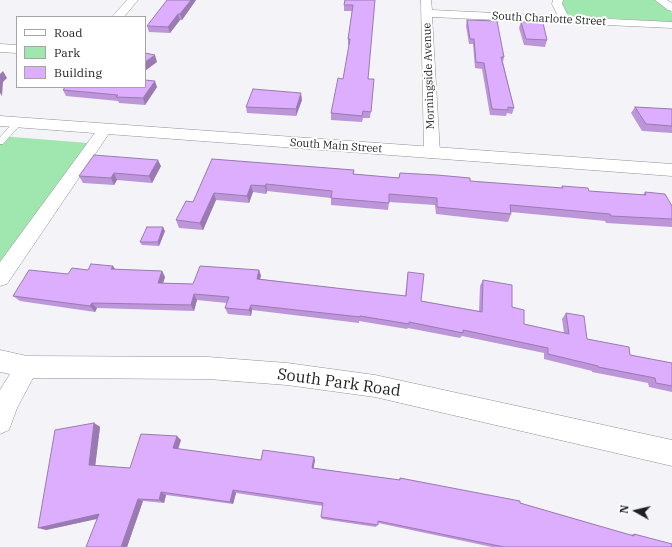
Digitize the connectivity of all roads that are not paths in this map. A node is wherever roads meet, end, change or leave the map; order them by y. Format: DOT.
graph roads {
  1 [pos="133,0"];
  2 [pos="558,0"];
  3 [pos="660,0"];
  4 [pos="426,6"];
  5 [pos="672,8"];
  6 [pos="119,16"];
  7 [pos="565,20"];
  8 [pos="672,25"];
  9 [pos="0,48"];
  10 [pos="16,49"];
  11 [pos="0,121"];
  12 [pos="18,123"];
  13 [pos="105,129"];
  14 [pos="0,142"];
  15 [pos="432,153"];
  16 [pos="672,170"];
  17 [pos="0,278"];
  18 [pos="0,361"];
  19 [pos="27,367"];
  20 [pos="0,421"];
  21 [pos="672,453"];
  1 -- 6 [label="street"];
  2 -- 7 [label="street"];
  3 -- 5 [label="street"];
  4 -- 7 [label="street, South Charlotte Street"];
  4 -- 15 [label="street, Morningside Avenue"];
  7 -- 8 [label="street, South Charlotte Street"];
  9 -- 10 [label="street"];
  11 -- 12 [label="main road, South Main Street"];
  12 -- 13 [label="main road, South Main Street"];
  12 -- 14 [label="lane"];
  13 -- 15 [label="main road, South Main Street"];
  13 -- 17 [label="street"];
  15 -- 16 [label="main road, South Main Street"];
  18 -- 19 [label="street, South Park Road"];
  19 -- 20 [label="street"];
  19 -- 21 [label="street, South Park Road"];
}
